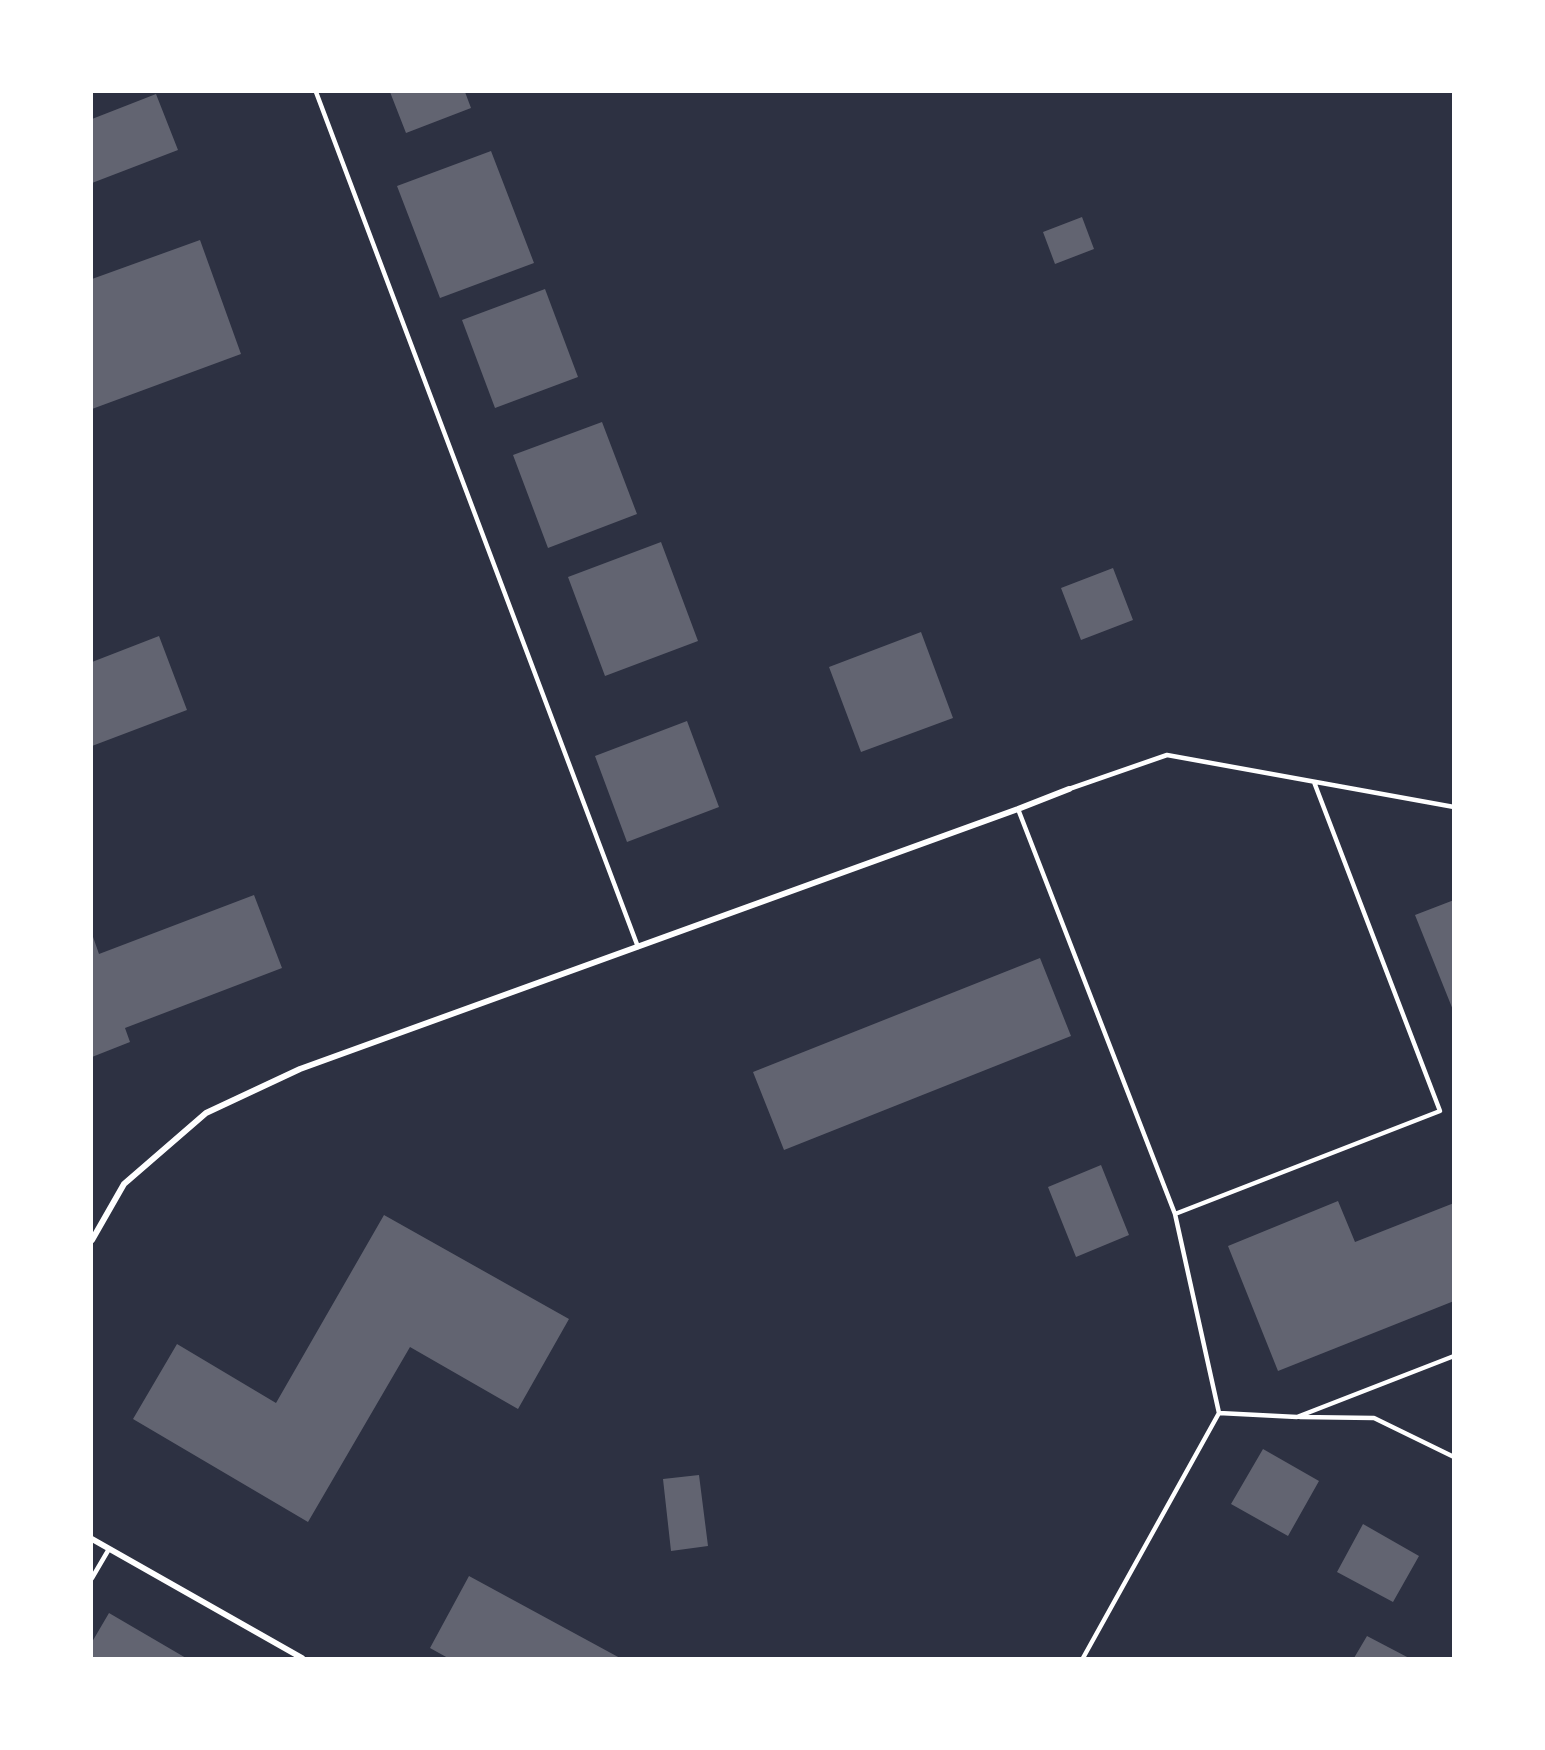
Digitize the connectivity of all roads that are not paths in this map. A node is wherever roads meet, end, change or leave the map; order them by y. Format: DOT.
graph roads {
  1 [pos="316,92"];
  2 [pos="1314,782"];
  3 [pos="1069,789"];
  4 [pos="1454,807"];
  5 [pos="1018,809"];
  6 [pos="638,947"];
  7 [pos="1175,1214"];
  8 [pos="92,1240"];
  9 [pos="1454,1356"];
  10 [pos="1219,1413"];
  11 [pos="1297,1417"];
  12 [pos="1454,1457"];
  13 [pos="92,1539"];
  14 [pos="109,1549"];
  15 [pos="92,1578"];
  16 [pos="302,1659"];
  17 [pos="1083,1659"];
  1 -- 6 [label="lane"];
  2 -- 3 [label="lane"];
  2 -- 4 [label="lane"];
  2 -- 7 [label="lane"];
  3 -- 5 [label="street"];
  5 -- 6 [label="street"];
  5 -- 7 [label="lane"];
  6 -- 8 [label="street"];
  7 -- 10 [label="lane"];
  9 -- 11 [label="lane"];
  10 -- 11 [label="lane"];
  10 -- 17 [label="lane"];
  11 -- 12 [label="lane"];
  13 -- 14 [label="street"];
  14 -- 15 [label="lane"];
  14 -- 16 [label="street"];
}
